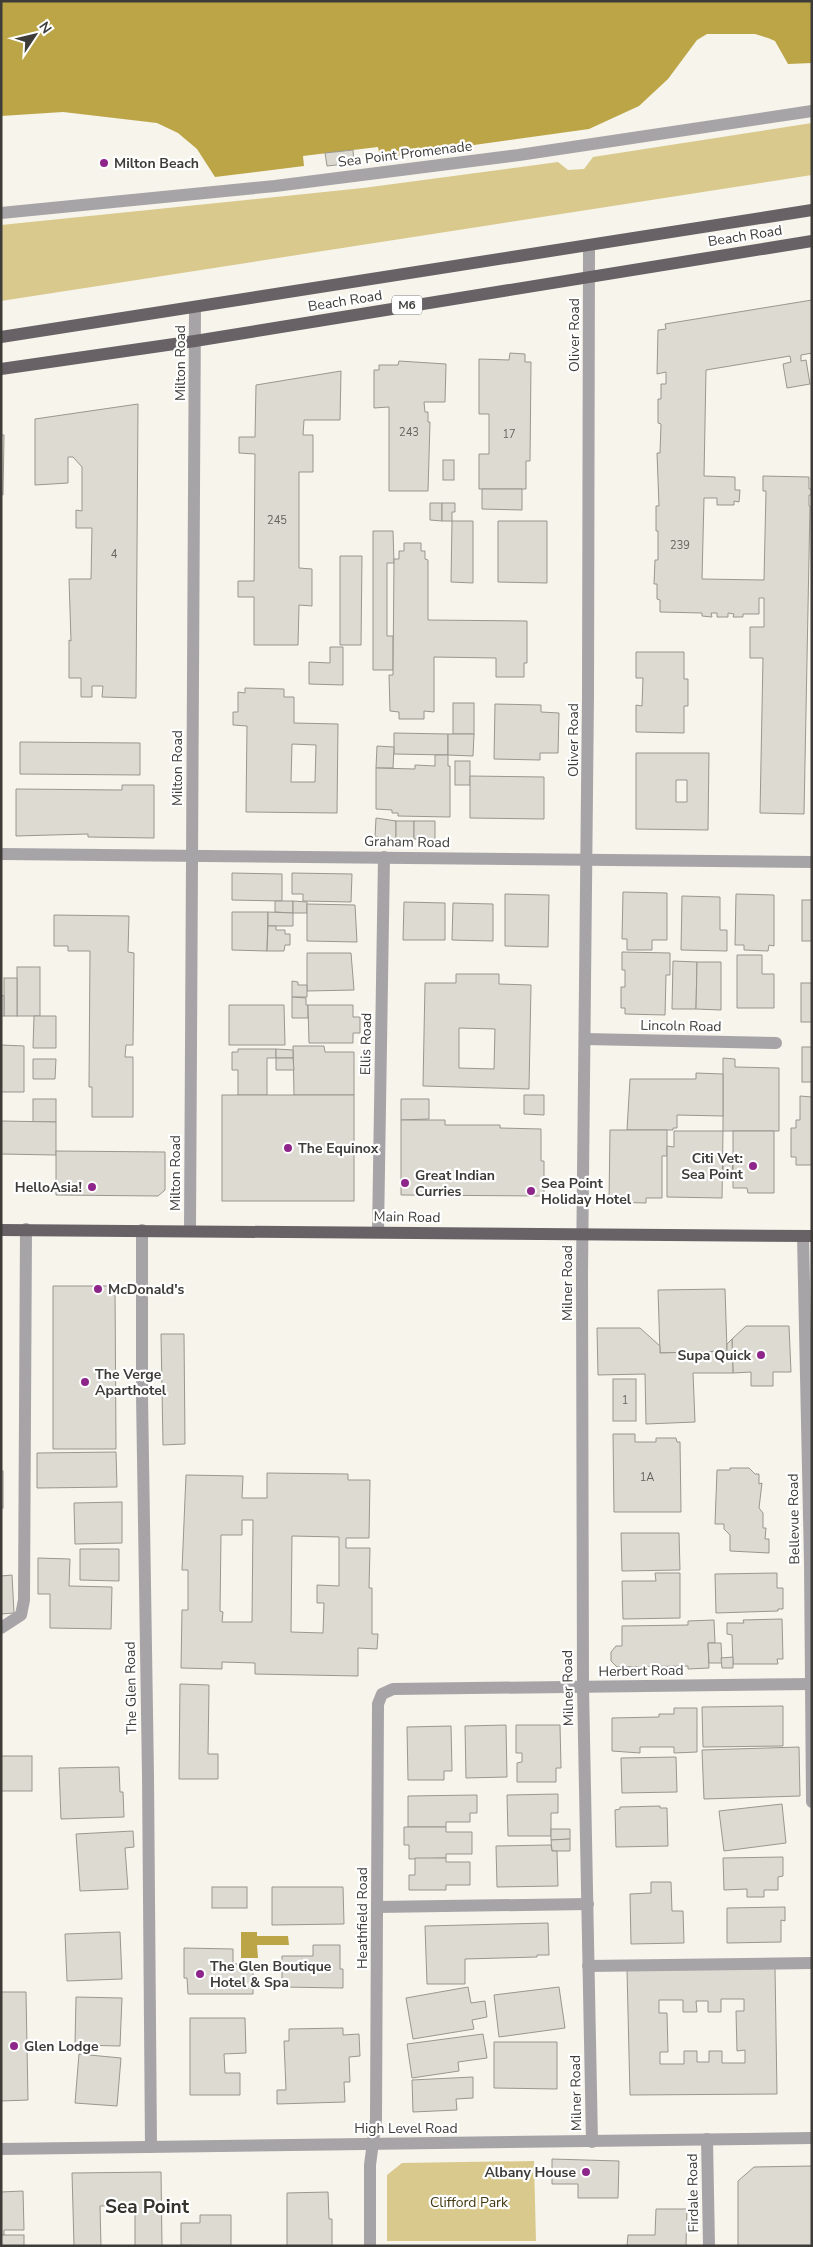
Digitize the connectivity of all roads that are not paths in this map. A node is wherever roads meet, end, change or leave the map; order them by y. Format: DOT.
graph roads {
  1 [pos="812,111"];
  2 [pos="812,210"];
  3 [pos="1,213"];
  4 [pos="812,241"];
  5 [pos="589,245"];
  6 [pos="589,275"];
  7 [pos="195,307"];
  8 [pos="1,337"];
  9 [pos="195,341"];
  10 [pos="1,369"];
  11 [pos="1,854"];
  12 [pos="191,855"];
  13 [pos="384,857"];
  14 [pos="587,859"];
  15 [pos="812,862"];
  16 [pos="585,1039"];
  17 [pos="776,1043"];
  18 [pos="26,1229"];
  19 [pos="1,1230"];
  20 [pos="142,1230"];
  21 [pos="190,1230"];
  22 [pos="378,1232"];
  23 [pos="582,1234"];
  24 [pos="808,1236"];
  25 [pos="1,1628"];
  26 [pos="811,1684"];
  27 [pos="583,1687"];
  28 [pos="382,1694"];
  29 [pos="812,1802"];
  30 [pos="588,1904"];
  31 [pos="377,1907"];
  32 [pos="812,1964"];
  33 [pos="588,1966"];
  34 [pos="812,2138"];
  35 [pos="707,2139"];
  36 [pos="592,2142"];
  37 [pos="374,2143"];
  38 [pos="151,2147"];
  39 [pos="1,2149"];
  40 [pos="370,2246"];
  41 [pos="709,2246"];
  1 -- 3 [label="street, Sea Point Promenade"];
  2 -- 5 [label="main road, Beach Road / M6"];
  4 -- 6 [label="main road, Beach Road / M6"];
  5 -- 6 [label="street, Oliver Road"];
  5 -- 7 [label="main road, Beach Road / M6"];
  6 -- 9 [label="main road, Beach Road / M6"];
  6 -- 14 [label="street, Oliver Road"];
  7 -- 8 [label="main road, Beach Road / M6"];
  7 -- 9 [label="street, Milton Road"];
  9 -- 10 [label="main road, Beach Road / M6"];
  9 -- 12 [label="street, Milton Road"];
  11 -- 12 [label="street, Graham Road"];
  12 -- 13 [label="street, Graham Road"];
  12 -- 21 [label="street, Milton Road"];
  13 -- 14 [label="street, Graham Road"];
  13 -- 22 [label="street, Ellis Road"];
  14 -- 15 [label="street, Graham Road"];
  14 -- 16 [label="street, Oliver Road"];
  16 -- 17 [label="street, Lincoln Road"];
  16 -- 23 [label="street, Oliver Road"];
  18 -- 19 [label="main road, Main Road"];
  18 -- 20 [label="main road, Main Road"];
  18 -- 25 [label="street"];
  20 -- 21 [label="main road, Main Road"];
  20 -- 38 [label="street, The Glen Road"];
  21 -- 22 [label="main road, Main Road"];
  22 -- 23 [label="main road, Main Road"];
  23 -- 24 [label="main road, Main Road"];
  23 -- 27 [label="street, Milner Road"];
  24 -- 26 [label="street, Bellevue Road"];
  26 -- 27 [label="street, Herbert Road"];
  26 -- 29 [label="street, Bellevue Road"];
  27 -- 28 [label="street, Herbert Road"];
  27 -- 30 [label="street, Milner Road"];
  28 -- 31 [label="street, Heathfield Road"];
  30 -- 31 [label="street"];
  30 -- 33 [label="street, Milner Road"];
  31 -- 37 [label="street, Heathfield Road"];
  32 -- 33 [label="street"];
  33 -- 36 [label="street, Milner Road"];
  34 -- 35 [label="street, High Level Road"];
  35 -- 36 [label="street, High Level Road"];
  35 -- 41 [label="street, Firdale Road"];
  36 -- 37 [label="street, High Level Road"];
  37 -- 38 [label="street, High Level Road"];
  37 -- 40 [label="street, Heathfield Road"];
  38 -- 39 [label="street, High Level Road"];
}
